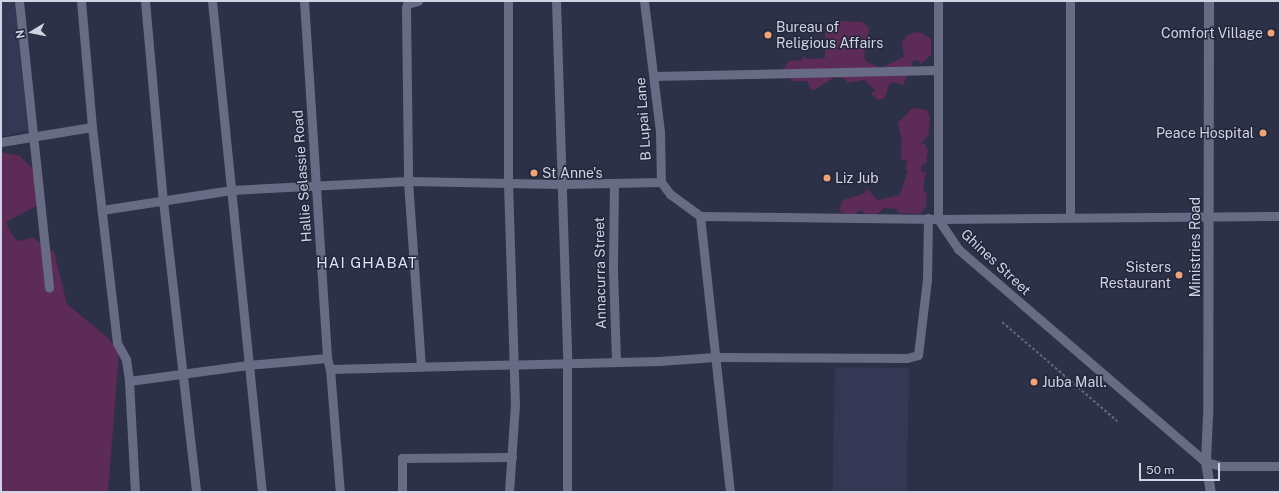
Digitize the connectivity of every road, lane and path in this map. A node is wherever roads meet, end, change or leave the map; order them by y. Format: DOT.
graph roads {
  1 [pos="19,1"];
  2 [pos="81,1"];
  3 [pos="145,1"];
  4 [pos="212,1"];
  5 [pos="304,1"];
  6 [pos="418,1"];
  7 [pos="508,1"];
  8 [pos="556,1"];
  9 [pos="644,1"];
  10 [pos="938,1"];
  11 [pos="1070,1"];
  12 [pos="1209,1"];
  13 [pos="937,70"];
  14 [pos="654,76"];
  15 [pos="92,127"];
  16 [pos="33,137"];
  17 [pos="1,142"];
  18 [pos="408,181"];
  19 [pos="660,182"];
  20 [pos="508,183"];
  21 [pos="561,184"];
  22 [pos="614,184"];
  23 [pos="317,186"];
  24 [pos="231,190"];
  25 [pos="163,201"];
  26 [pos="102,210"];
  27 [pos="700,216"];
  28 [pos="1070,216"];
  29 [pos="1210,216"];
  30 [pos="1280,216"];
  31 [pos="928,218"];
  32 [pos="938,218"];
  33 [pos="49,287"];
  34 [pos="1002,322"];
  35 [pos="715,357"];
  36 [pos="327,358"];
  37 [pos="567,361"];
  38 [pos="616,361"];
  39 [pos="248,365"];
  40 [pos="514,365"];
  41 [pos="421,367"];
  42 [pos="330,368"];
  43 [pos="182,373"];
  44 [pos="129,381"];
  45 [pos="1117,421"];
  46 [pos="512,457"];
  47 [pos="1206,462"];
  48 [pos="1280,466"];
  49 [pos="135,492"];
  50 [pos="196,492"];
  51 [pos="262,492"];
  52 [pos="340,492"];
  53 [pos="402,492"];
  54 [pos="509,492"];
  55 [pos="566,492"];
  56 [pos="730,492"];
  57 [pos="1210,492"];
  1 -- 16 [label="street"];
  2 -- 15 [label="street"];
  3 -- 25 [label="street"];
  4 -- 24 [label="street"];
  5 -- 23 [label="street, Hallie Selassie Road"];
  6 -- 18 [label="street"];
  7 -- 20 [label="street"];
  8 -- 21 [label="street"];
  9 -- 14 [label="street, B Lupai Lane"];
  10 -- 13 [label="street"];
  11 -- 28 [label="street"];
  12 -- 29 [label="street, Ministries Road"];
  13 -- 14 [label="street"];
  13 -- 32 [label="street"];
  14 -- 19 [label="street, B Lupai Lane"];
  15 -- 16 [label="street"];
  15 -- 26 [label="street"];
  16 -- 17 [label="street"];
  16 -- 33 [label="street"];
  18 -- 20 [label="street"];
  18 -- 23 [label="street"];
  18 -- 41 [label="street"];
  19 -- 22 [label="street"];
  19 -- 27 [label="street"];
  20 -- 21 [label="street"];
  20 -- 40 [label="street"];
  21 -- 22 [label="street"];
  21 -- 37 [label="street"];
  22 -- 38 [label="street, Annacurra Street"];
  23 -- 24 [label="street"];
  23 -- 36 [label="street, Hallie Selassie Road"];
  24 -- 25 [label="street"];
  24 -- 39 [label="street"];
  25 -- 26 [label="street"];
  25 -- 43 [label="street"];
  26 -- 44 [label="street"];
  27 -- 31 [label="street"];
  27 -- 35 [label="street"];
  28 -- 29 [label="street"];
  28 -- 32 [label="street"];
  29 -- 30 [label="street"];
  29 -- 47 [label="street, Ministries Road"];
  31 -- 32 [label="street"];
  31 -- 35 [label="street"];
  32 -- 47 [label="street, Ghines Street"];
  34 -- 45 [label="path"];
  35 -- 38 [label="street"];
  35 -- 56 [label="street"];
  36 -- 39 [label="street"];
  36 -- 42 [label="street, Hallie Selassie Road"];
  37 -- 38 [label="street"];
  37 -- 40 [label="street"];
  37 -- 55 [label="street"];
  39 -- 43 [label="street"];
  39 -- 51 [label="street"];
  40 -- 41 [label="street"];
  40 -- 46 [label="street"];
  41 -- 42 [label="street"];
  42 -- 52 [label="street, Hallie Selassie Road"];
  43 -- 44 [label="street"];
  43 -- 50 [label="street"];
  44 -- 49 [label="street"];
  46 -- 53 [label="street"];
  46 -- 54 [label="street"];
  47 -- 48 [label="street"];
  47 -- 57 [label="street, Ministries Road"];
}
